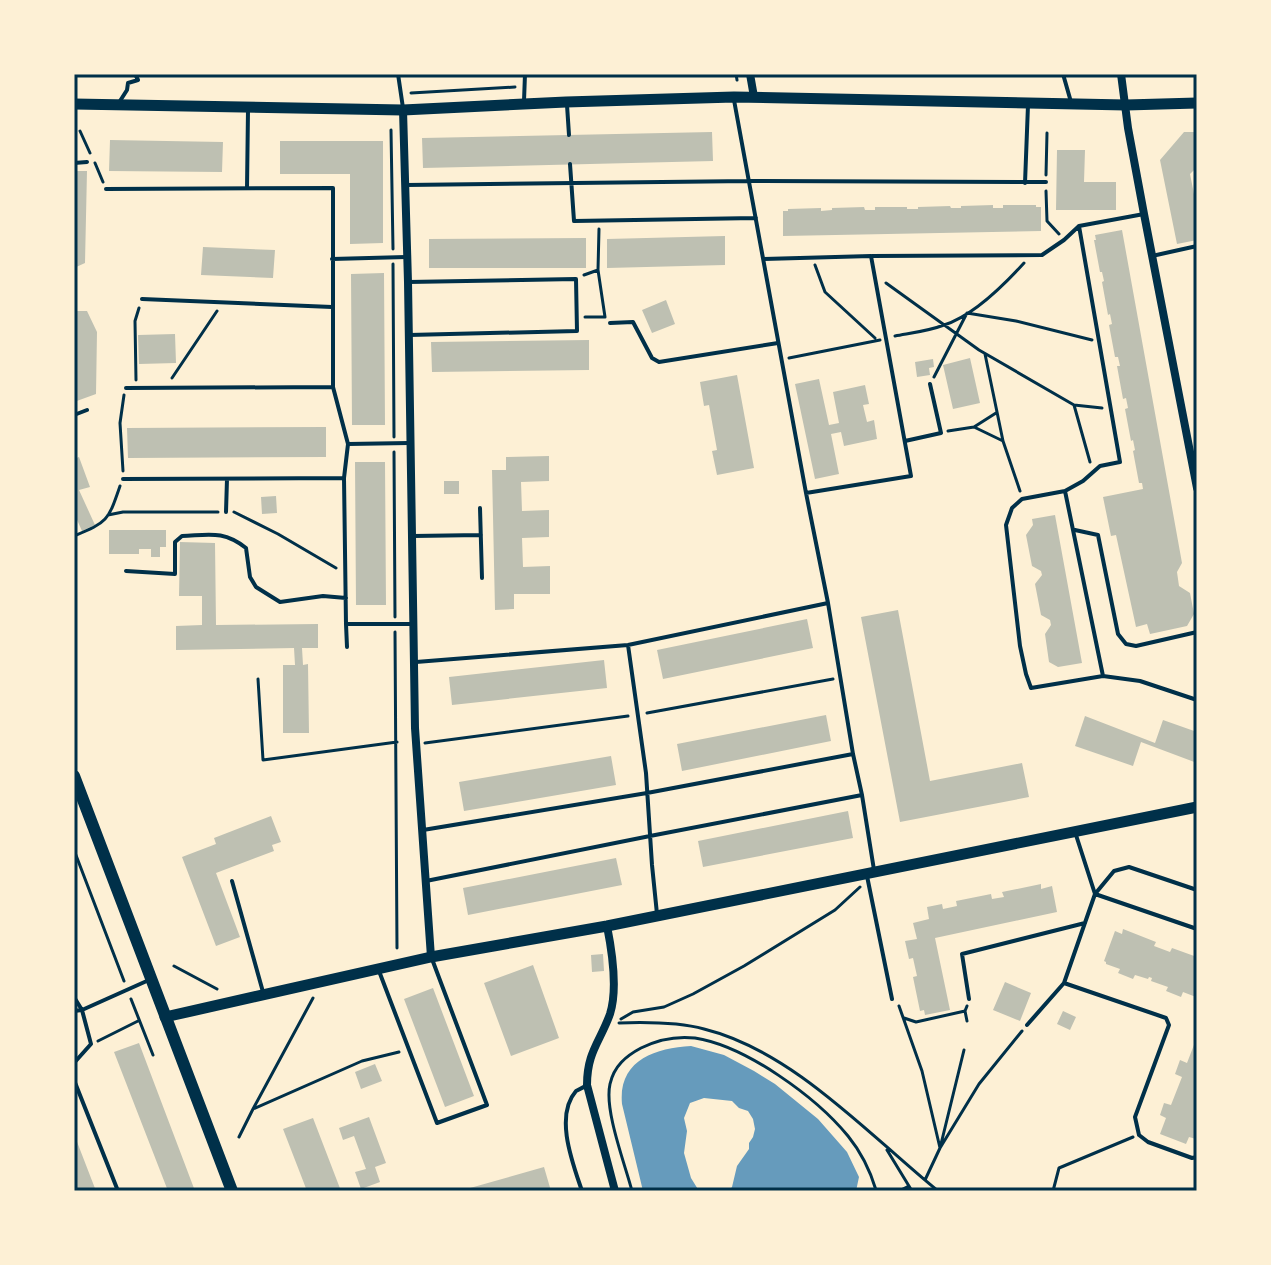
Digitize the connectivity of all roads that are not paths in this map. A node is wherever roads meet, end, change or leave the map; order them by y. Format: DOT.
graph roads {
  1 [pos="135,74"];
  2 [pos="398,74"];
  3 [pos="750,74"];
  4 [pos="1063,74"];
  5 [pos="1121,74"];
  6 [pos="525,77"];
  7 [pos="734,97"];
  8 [pos="754,97"];
  9 [pos="566,102"];
  10 [pos="1028,103"];
  11 [pos="1197,103"];
  12 [pos="74,104"];
  13 [pos="524,104"];
  14 [pos="1072,104"];
  15 [pos="117,105"];
  16 [pos="1126,105"];
  17 [pos="248,107"];
  18 [pos="403,110"];
  19 [pos="569,135"];
  20 [pos="87,162"];
  21 [pos="74,163"];
  22 [pos="570,164"];
  23 [pos="750,181"];
  24 [pos="1046,182"];
  25 [pos="572,183"];
  26 [pos="1025,183"];
  27 [pos="406,185"];
  28 [pos="247,188"];
  29 [pos="106,189"];
  30 [pos="1144,214"];
  31 [pos="756,218"];
  32 [pos="1079,226"];
  33 [pos="1197,246"];
  34 [pos="871,256"];
  35 [pos="1152,256"];
  36 [pos="407,257"];
  37 [pos="332,259"];
  38 [pos="763,259"];
  39 [pos="408,282"];
  40 [pos="142,299"];
  41 [pos="333,307"];
  42 [pos="610,323"];
  43 [pos="409,335"];
  44 [pos="778,343"];
  45 [pos="930,384"];
  46 [pos="333,387"];
  47 [pos="126,388"];
  48 [pos="87,410"];
  49 [pos="74,415"];
  50 [pos="905,441"];
  51 [pos="411,443"];
  52 [pos="348,444"];
  53 [pos="1195,464"];
  54 [pos="344,478"];
  55 [pos="123,479"];
  56 [pos="227,479"];
  57 [pos="1197,488"];
  58 [pos="1065,491"];
  59 [pos="806,493"];
  60 [pos="480,508"];
  61 [pos="226,512"];
  62 [pos="1075,530"];
  63 [pos="481,535"];
  64 [pos="413,536"];
  65 [pos="126,571"];
  66 [pos="482,578"];
  67 [pos="346,598"];
  68 [pos="828,603"];
  69 [pos="346,624"];
  70 [pos="414,624"];
  71 [pos="1197,632"];
  72 [pos="628,645"];
  73 [pos="347,647"];
  74 [pos="414,662"];
  75 [pos="1103,676"];
  76 [pos="1197,700"];
  77 [pos="853,754"];
  78 [pos="74,776"];
  79 [pos="647,793"];
  80 [pos="862,795"];
  81 [pos="1197,807"];
  82 [pos="423,830"];
  83 [pos="1076,833"];
  84 [pos="650,836"];
  85 [pos="870,876"];
  86 [pos="232,881"];
  87 [pos="426,881"];
  88 [pos="1197,890"];
  89 [pos="1095,894"];
  90 [pos="658,916"];
  91 [pos="1085,923"];
  92 [pos="607,926"];
  93 [pos="1197,929"];
  94 [pos="431,957"];
  95 [pos="378,969"];
  96 [pos="151,979"];
  97 [pos="1064,983"];
  98 [pos="263,994"];
  99 [pos="74,997"];
  100 [pos="895,999"];
  101 [pos="969,999"];
  102 [pos="82,1010"];
  103 [pos="74,1011"];
  104 [pos="165,1017"];
  105 [pos="1027,1025"];
  106 [pos="74,1063"];
  107 [pos="74,1080"];
  108 [pos="587,1085"];
  109 [pos="1197,1157"];
  110 [pos="118,1191"];
  111 [pos="232,1191"];
  112 [pos="582,1191"];
  113 [pos="615,1191"];
  1 -- 15 [label="lane"];
  2 -- 18 [label="lane"];
  3 -- 8 [label="street"];
  4 -- 14 [label="lane"];
  5 -- 16 [label="street"];
  6 -- 13 [label="lane"];
  7 -- 8 [label="street"];
  7 -- 9 [label="street"];
  7 -- 23 [label="lane"];
  8 -- 10 [label="street"];
  9 -- 13 [label="street"];
  9 -- 19 [label="lane"];
  10 -- 14 [label="street"];
  10 -- 26 [label="lane"];
  11 -- 16 [label="street"];
  12 -- 15 [label="street"];
  13 -- 18 [label="street"];
  14 -- 16 [label="street"];
  15 -- 17 [label="street"];
  16 -- 30 [label="street"];
  17 -- 18 [label="street"];
  17 -- 28 [label="lane"];
  18 -- 27 [label="street"];
  20 -- 21 [label="lane"];
  22 -- 25 [label="lane"];
  23 -- 25 [label="lane"];
  23 -- 26 [label="lane"];
  23 -- 31 [label="lane"];
  24 -- 26 [label="lane"];
  25 -- 27 [label="lane"];
  25 -- 31 [label="lane"];
  27 -- 36 [label="street"];
  28 -- 29 [label="lane"];
  28 -- 37 [label="lane"];
  30 -- 32 [label="lane"];
  30 -- 35 [label="street"];
  31 -- 38 [label="lane"];
  32 -- 34 [label="lane"];
  32 -- 58 [label="lane"];
  33 -- 35 [label="lane"];
  34 -- 38 [label="lane"];
  34 -- 50 [label="lane"];
  35 -- 53 [label="street"];
  36 -- 37 [label="lane"];
  36 -- 39 [label="street"];
  37 -- 41 [label="lane"];
  38 -- 44 [label="lane"];
  39 -- 43 [label="street"];
  39 -- 43 [label="lane"];
  40 -- 41 [label="lane"];
  41 -- 46 [label="lane"];
  42 -- 44 [label="lane"];
  43 -- 51 [label="street"];
  44 -- 59 [label="lane"];
  45 -- 50 [label="lane"];
  46 -- 47 [label="lane"];
  46 -- 52 [label="lane"];
  48 -- 49 [label="lane"];
  50 -- 59 [label="lane"];
  51 -- 52 [label="lane"];
  51 -- 64 [label="street"];
  52 -- 54 [label="lane"];
  53 -- 57 [label="street"];
  54 -- 56 [label="lane"];
  54 -- 67 [label="lane"];
  55 -- 56 [label="lane"];
  56 -- 61 [label="lane"];
  58 -- 62 [label="lane"];
  58 -- 75 [label="lane"];
  59 -- 68 [label="lane"];
  60 -- 63 [label="lane"];
  62 -- 71 [label="lane"];
  62 -- 75 [label="lane"];
  63 -- 64 [label="lane"];
  63 -- 66 [label="lane"];
  64 -- 70 [label="street"];
  65 -- 67 [label="lane"];
  67 -- 69 [label="lane"];
  68 -- 72 [label="lane"];
  68 -- 77 [label="lane"];
  69 -- 70 [label="lane"];
  69 -- 73 [label="lane"];
  70 -- 74 [label="street"];
  72 -- 74 [label="lane"];
  72 -- 79 [label="lane"];
  74 -- 82 [label="street"];
  75 -- 76 [label="lane"];
  77 -- 79 [label="lane"];
  77 -- 80 [label="lane"];
  78 -- 96 [label="main road"];
  79 -- 82 [label="lane"];
  79 -- 84 [label="lane"];
  80 -- 84 [label="lane"];
  80 -- 85 [label="lane"];
  81 -- 83 [label="street"];
  82 -- 87 [label="street"];
  83 -- 85 [label="street"];
  83 -- 89 [label="lane"];
  84 -- 87 [label="lane"];
  84 -- 90 [label="lane"];
  85 -- 90 [label="street"];
  85 -- 100 [label="lane"];
  86 -- 98 [label="lane"];
  87 -- 94 [label="street"];
  88 -- 89 [label="lane"];
  89 -- 91 [label="lane"];
  89 -- 93 [label="lane"];
  90 -- 92 [label="street"];
  91 -- 97 [label="lane"];
  91 -- 101 [label="lane"];
  92 -- 94 [label="street"];
  92 -- 108 [label="street"];
  94 -- 95 [label="street"];
  94 -- 95 [label="lane"];
  95 -- 98 [label="street"];
  96 -- 102 [label="lane"];
  96 -- 104 [label="main road"];
  97 -- 105 [label="lane"];
  97 -- 109 [label="lane"];
  98 -- 104 [label="street"];
  99 -- 102 [label="lane"];
  102 -- 103 [label="lane"];
  102 -- 106 [label="lane"];
  104 -- 111 [label="main road"];
  107 -- 110 [label="lane"];
  108 -- 112 [label="lane"];
  108 -- 113 [label="street"];
}
